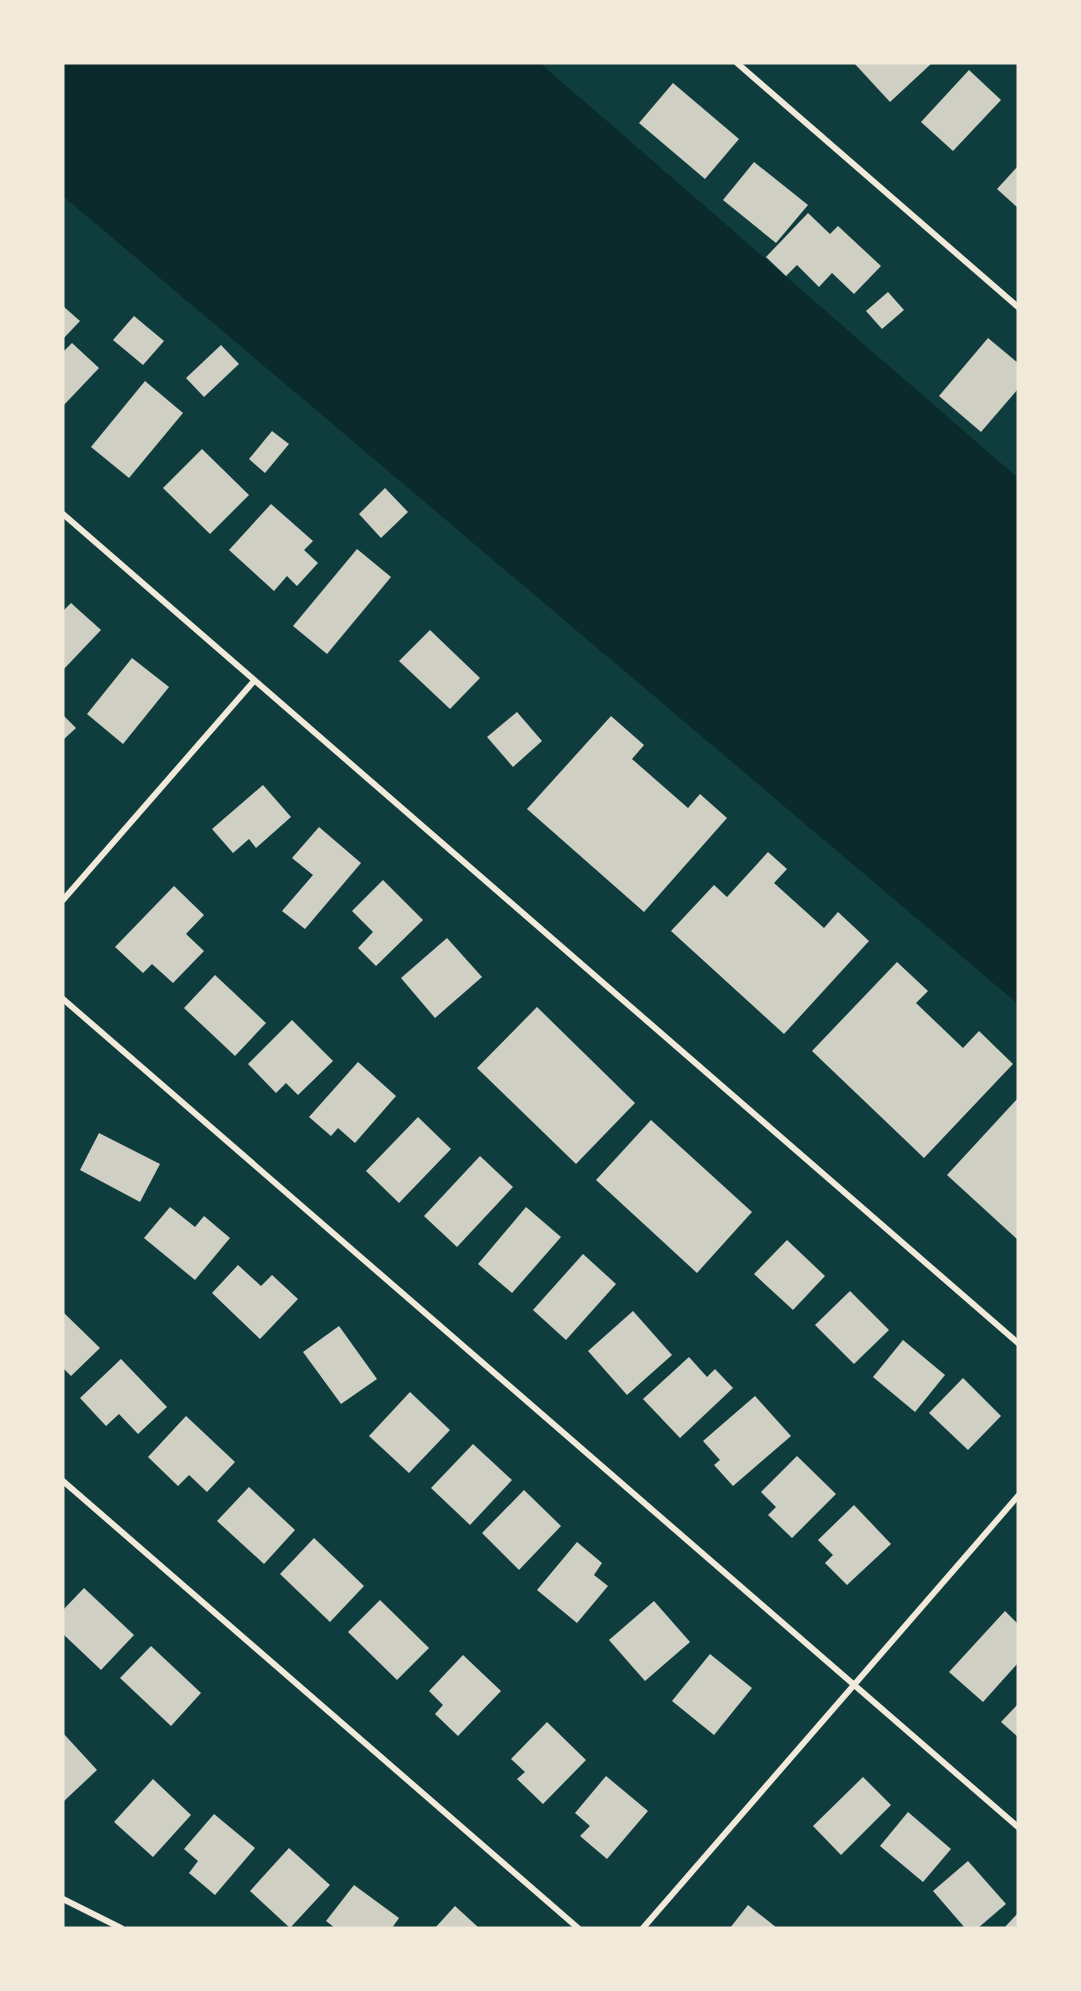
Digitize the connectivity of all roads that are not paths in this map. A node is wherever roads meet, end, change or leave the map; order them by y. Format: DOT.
graph roads {
  1 [pos="737,63"];
  2 [pos="1018,307"];
  3 [pos="63,514"];
  4 [pos="254,681"];
  5 [pos="63,900"];
  6 [pos="63,999"];
  7 [pos="1018,1343"];
  8 [pos="63,1481"];
  9 [pos="1018,1496"];
  10 [pos="854,1684"];
  11 [pos="1018,1827"];
  12 [pos="63,1899"];
  13 [pos="121,1928"];
  14 [pos="578,1928"];
  15 [pos="643,1928"];
  1 -- 2 [label="street"];
  3 -- 4 [label="street"];
  4 -- 5 [label="street"];
  4 -- 7 [label="street"];
  6 -- 10 [label="street"];
  8 -- 14 [label="street"];
  9 -- 10 [label="street"];
  10 -- 11 [label="street"];
  10 -- 15 [label="street"];
  12 -- 13 [label="street"];
}
